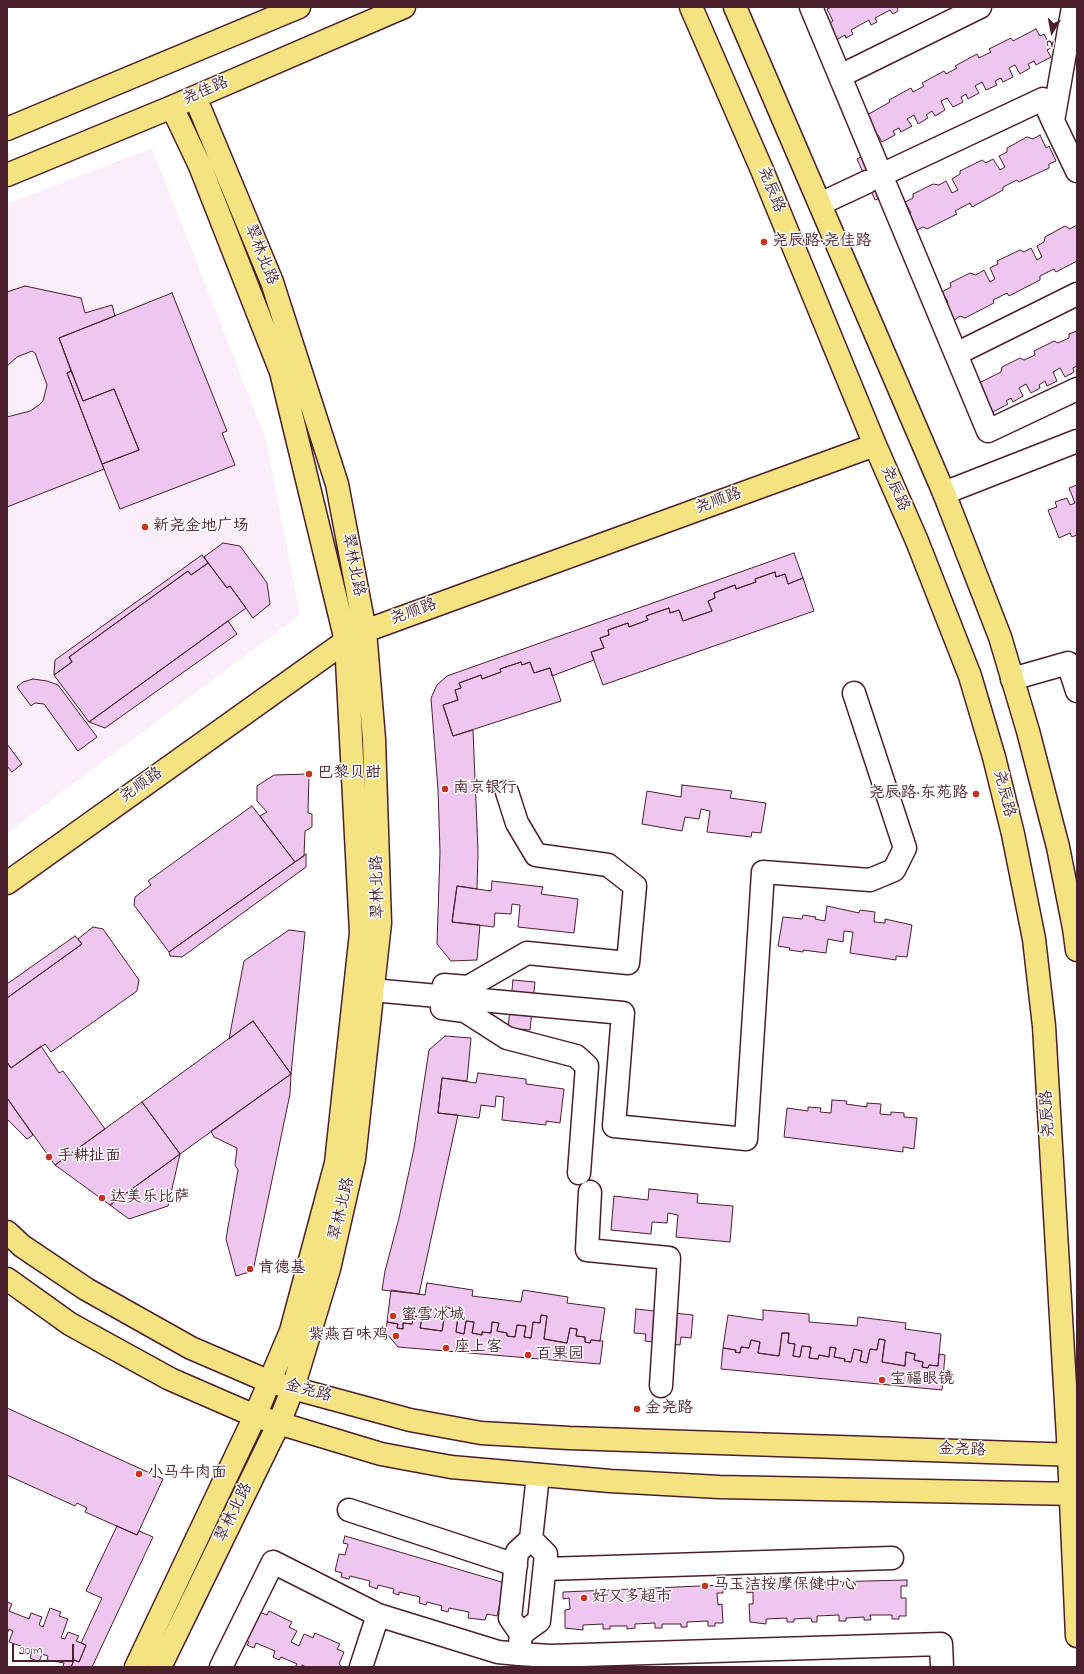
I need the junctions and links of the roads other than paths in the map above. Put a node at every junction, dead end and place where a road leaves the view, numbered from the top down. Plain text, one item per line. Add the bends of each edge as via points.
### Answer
1 (299, 7) edge
2 (404, 7) edge
3 (691, 7) edge
4 (735, 7) edge
5 (811, 7) edge
6 (980, 7) edge
7 (1073, 7) edge
8 (840, 76) junction
9 (195, 97) junction
10 (172, 107) junction
11 (1053, 121) junction
12 (7, 129) edge
13 (1077, 171) edge
14 (7, 175) edge
15 (875, 178) junction
16 (820, 204) junction
17 (1077, 294) edge
18 (956, 354) junction
19 (1077, 389) edge
20 (1077, 441) edge
21 (875, 445) junction
22 (944, 493) junction
23 (365, 631) junction
24 (346, 641) junction
25 (1012, 679) junction
26 (1077, 691) edge
27 (854, 693) dead end
28 (507, 792) dead end
29 (7, 883) edge
30 (1076, 937) edge
31 (372, 990) junction
32 (579, 1173) dead end
33 (590, 1192) dead end
34 (7, 1232) edge
35 (7, 1279) edge
36 (270, 1382) junction
37 (661, 1386) dead end
38 (292, 1388) junction
39 (255, 1416) junction
40 (279, 1422) junction
41 (1073, 1455) edge
42 (538, 1476) junction
43 (1074, 1494) edge
44 (348, 1510) dead end
45 (532, 1539) junction
46 (892, 1558) dead end
47 (516, 1565) junction
48 (545, 1569) junction
49 (378, 1615) junction
50 (1077, 1636) edge
51 (520, 1644) junction
52 (737, 1659) edge
53 (229, 1665) edge
54 (136, 1667) edge
55 (160, 1667) edge
56 (361, 1667) edge
57 (942, 1667) edge

1 - 12 main road
2 - 9 main road, 尧佳路
3 - 21 main road, 尧辰路 via 762,170
4 - 16 main road
5 - 8 street
6 - 8 street
7 - 11 street
8 - 15 street
9 - 10 main road, 尧佳路
9 - 23 main road, 翠林北路 via 272,282 337,484
10 - 14 main road, 尧佳路
10 - 24 main road, 翠林北路 via 200,166 281,372
11 - 13 street
11 - 15 street via 1043,99
15 - 16 street
15 - 18 street
16 - 22 main road
17 - 18 street
18 - 19 street via 988,431
20 - 22 street
21 - 23 main road, 尧顺路
21 - 41 main road, 尧辰路 via 970,676 1003,795 1034,939 1044,1026
22 - 25 main road via 1000,637
23 - 24 main road, 尧顺路
23 - 31 main road, 翠林北路 via 374,739 380,923
24 - 29 main road, 尧顺路
24 - 36 main road, 翠林北路 via 362,933 336,1163 291,1331
25 - 26 street via 1068,663
25 - 30 main road via 1058,847
27 - 31 street via 906,848 894,870 870,880 763,872 746,1139 614,1126 623,1013
28 - 31 street via 517,823 536,855 608,865 635,886 628,963 527,953 468,987
31 - 32 street via 465,1011 507,1038 576,1056 587,1066
31 - 38 main road, 翠林北路 via 354,1159 329,1269
33 - 37 street via 587,1250 669,1258
34 - 36 main road, 金尧路 via 22,1246 86,1289 191,1348
35 - 39 main road via 70,1324 170,1379
36 - 38 main road, 金尧路
36 - 39 main road, 翠林北路
38 - 40 main road, 翠林北路
38 - 41 main road, 金尧路 via 410,1420 481,1433
39 - 40 main road
39 - 54 main road, 翠林北路
40 - 42 main road via 381,1454 450,1467
40 - 55 main road, 翠林北路
41 - 43 main road, 尧辰路
42 - 43 main road via 718,1487
42 - 45 street
43 - 50 main road, 尧辰路
44 - 47 street
45 - 47 street via 517,1552
45 - 48 street via 546,1554
46 - 48 street
47 - 51 street via 510,1618
48 - 51 street via 539,1621
49 - 51 street via 498,1652
49 - 53 street via 273,1562
49 - 56 street
51 - 52 street via 550,1656
52 - 57 street via 941,1644

